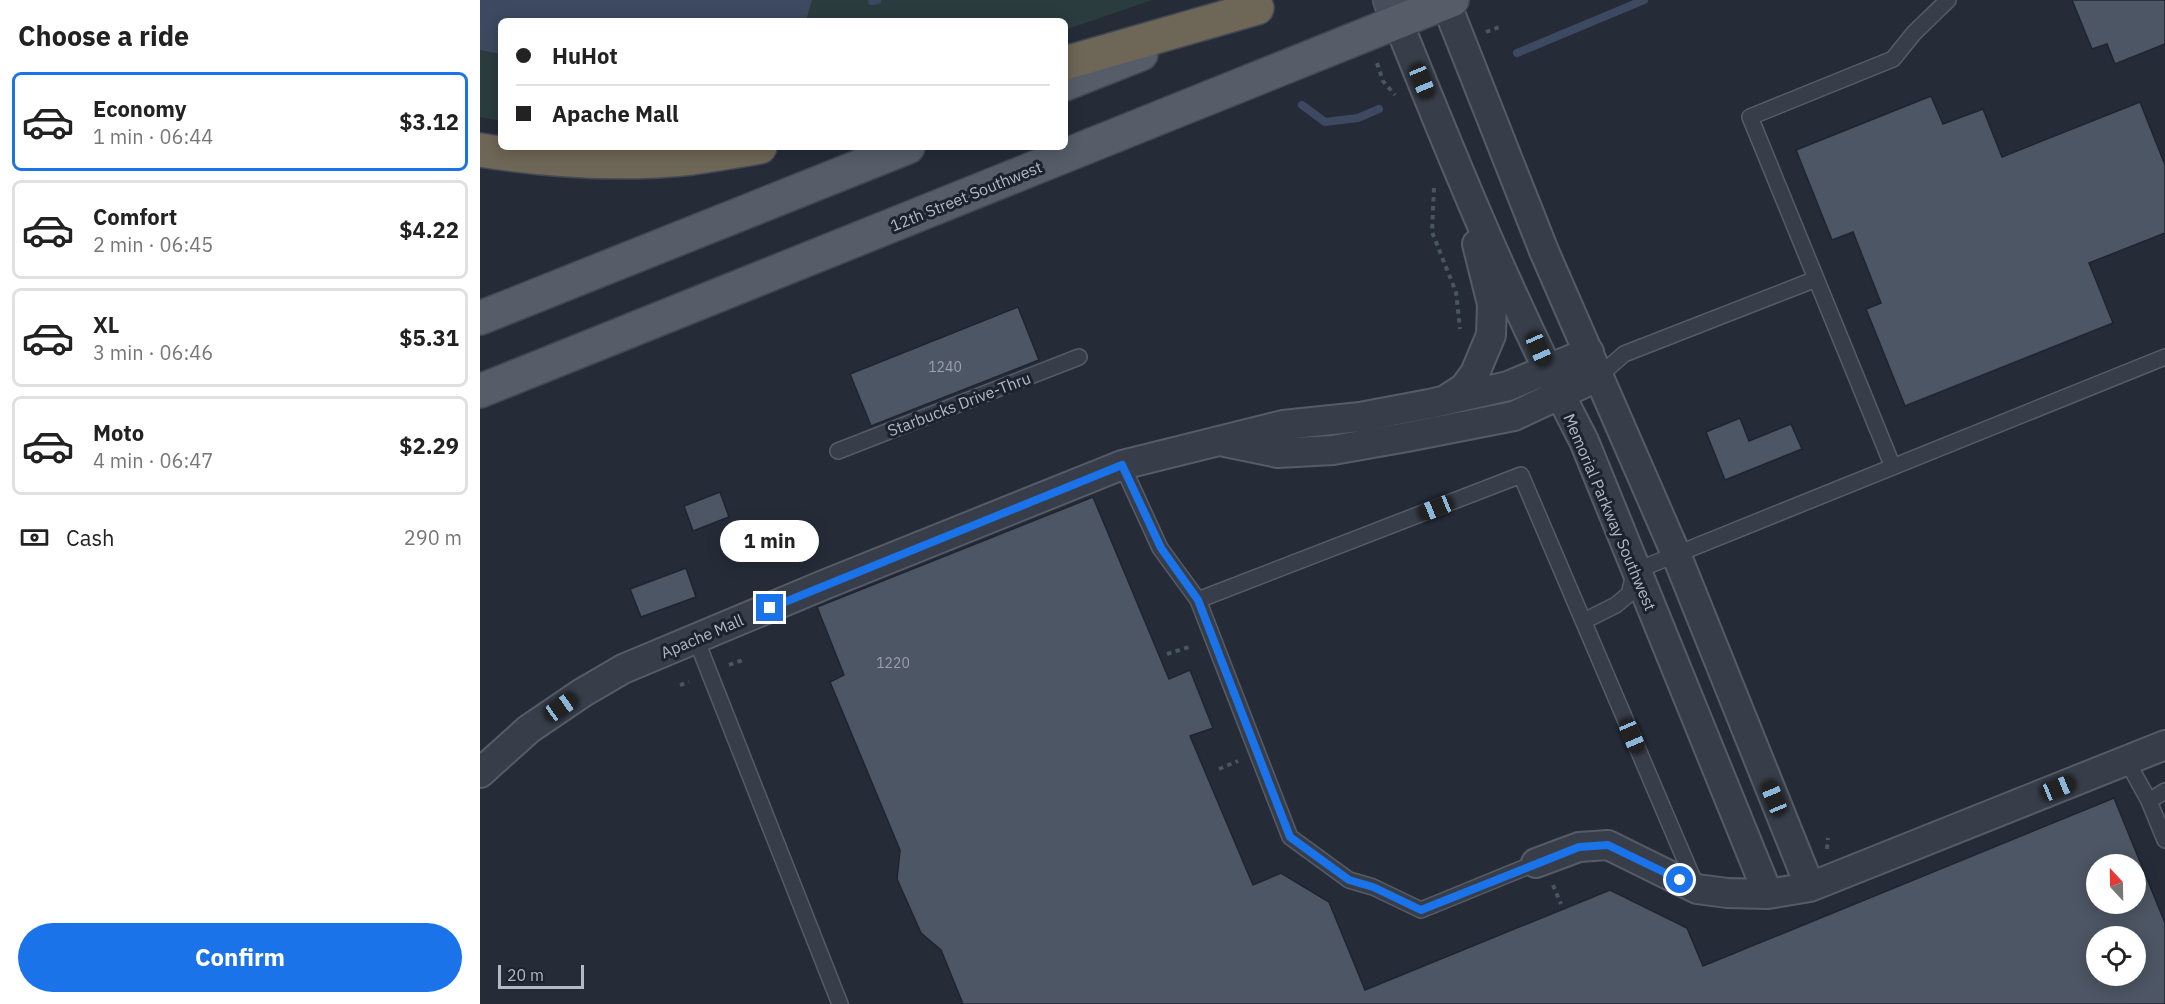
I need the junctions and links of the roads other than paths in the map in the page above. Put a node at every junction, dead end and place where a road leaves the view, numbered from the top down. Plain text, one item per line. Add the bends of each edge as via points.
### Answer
1 (1948, 0) edge
2 (1448, 1) edge
3 (1266, 4) edge
4 (1394, 11) edge
5 (1068, 62) edge
6 (1068, 83) edge
7 (1068, 147) edge
8 (480, 150) edge
9 (741, 150) edge
10 (900, 150) edge
11 (1060, 150) edge
12 (1456, 166) junction
13 (1815, 279) junction
14 (480, 318) edge
15 (1624, 354) junction
16 (1079, 357) dead end
17 (2165, 357) edge
18 (1594, 364) junction
19 (1553, 381) junction
20 (480, 391) edge
21 (1443, 402) junction
22 (1217, 441) junction
23 (838, 451) dead end
24 (1122, 465) junction
25 (1893, 467) junction
26 (1676, 554) junction
27 (1635, 571) junction
28 (1198, 600) junction
29 (1584, 621) junction
30 (696, 639) junction
31 (2165, 745) edge
32 (2127, 761) junction
33 (480, 773) edge
34 (2165, 791) edge
35 (2149, 801) junction
36 (2165, 840) edge
37 (1536, 863) joint
38 (1810, 887) junction
39 (1697, 889) junction
40 (1768, 894) junction
41 (840, 1004) edge

1 - 13 lane via 1893,59 1750,117
2 - 4 main road, 12th Street Southwest
2 - 18 street via 1539,240
3 - 5 highway
3 - 6 main road
4 - 7 main road, 12th Street Southwest
4 - 12 street, Memorial Parkway Southwest
8 - 9 highway via 569,161 642,162
10 - 14 main road
11 - 20 main road, 12th Street Southwest
12 - 19 street, Memorial Parkway Southwest
12 - 21 street via 1492,304 1491,335 1464,388
13 - 15 lane
13 - 25 lane
15 - 18 lane
15 - 18 lane
16 - 23 lane, Starbucks Drive-Thru
17 - 25 lane
18 - 19 street
18 - 26 street
19 - 21 street, Apache Mall via 1508,386
19 - 22 street via 1514,416 1333,450 1278,453
19 - 27 street, Memorial Parkway Southwest via 1584,441
21 - 22 street, Apache Mall via 1360,417 1282,425
22 - 24 street, Apache Mall
24 - 28 lane via 1161,548
24 - 30 street, Apache Mall
25 - 26 lane
26 - 27 lane
26 - 38 street
27 - 29 lane via 1629,594
27 - 40 street, Memorial Parkway Southwest
28 - 29 lane via 1521,475
28 - 37 lane via 1290,837 1349,880 1421,910
29 - 39 lane
30 - 33 street, Apache Mall via 623,669 582,693 529,729
30 - 41 lane
31 - 32 street
32 - 35 lane
32 - 38 street
34 - 35 lane
35 - 36 lane
37 - 39 street via 1579,847 1608,845
38 - 40 street
39 - 40 street

